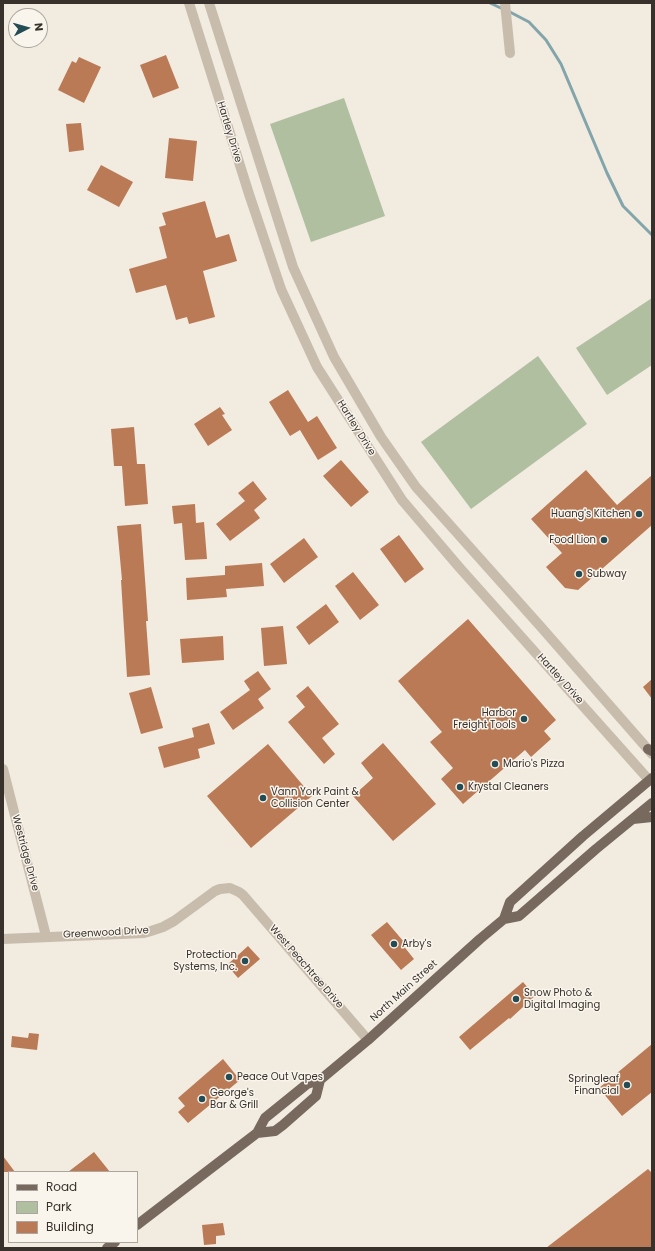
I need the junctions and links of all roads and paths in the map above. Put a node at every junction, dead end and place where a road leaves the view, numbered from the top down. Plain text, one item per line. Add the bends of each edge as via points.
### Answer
1 (189, 3) edge
2 (209, 3) edge
3 (505, 3) edge
4 (510, 53) dead end
5 (651, 751) edge
6 (3, 769) edge
7 (651, 781) edge
8 (652, 803) edge
9 (652, 817) edge
10 (631, 819) junction
11 (535, 879) junction
12 (243, 895) joint
13 (538, 899) junction
14 (504, 919) junction
15 (46, 936) junction
16 (3, 939) edge
17 (368, 1040) junction
18 (320, 1080) junction
19 (307, 1084) junction
20 (316, 1096) junction
21 (272, 1112) junction
22 (275, 1131) junction
23 (257, 1133) junction
24 (138, 1224) edge

1 - 7 street, Hartley Drive via 248,194 281,289 317,367 402,500 464,573
2 - 5 street, Hartley Drive via 293,266 338,364 381,437 416,487
3 - 4 street
6 - 15 street, Westridge Drive
7 - 11 main road, North Main Street
8 - 10 main road, North Main Street
9 - 10 main road
10 - 13 main road, North Main Street
11 - 13 main road via 539,889
11 - 14 main road, North Main Street via 510,902
12 - 15 street, Greenwood Drive via 230,888 220,889 163,928 144,933
12 - 17 street, West Peachtree Drive
13 - 14 main road, North Main Street via 520,916
14 - 17 main road, North Main Street
15 - 16 street, Greenwood Drive
17 - 18 main road, North Main Street
18 - 19 main road, North Main Street
18 - 20 main road
19 - 20 main road via 309,1091
19 - 21 main road, North Main Street
20 - 22 main road
21 - 22 main road via 276,1119
21 - 23 main road, North Main Street via 265,1118
22 - 23 main road
23 - 24 main road, North Main Street

